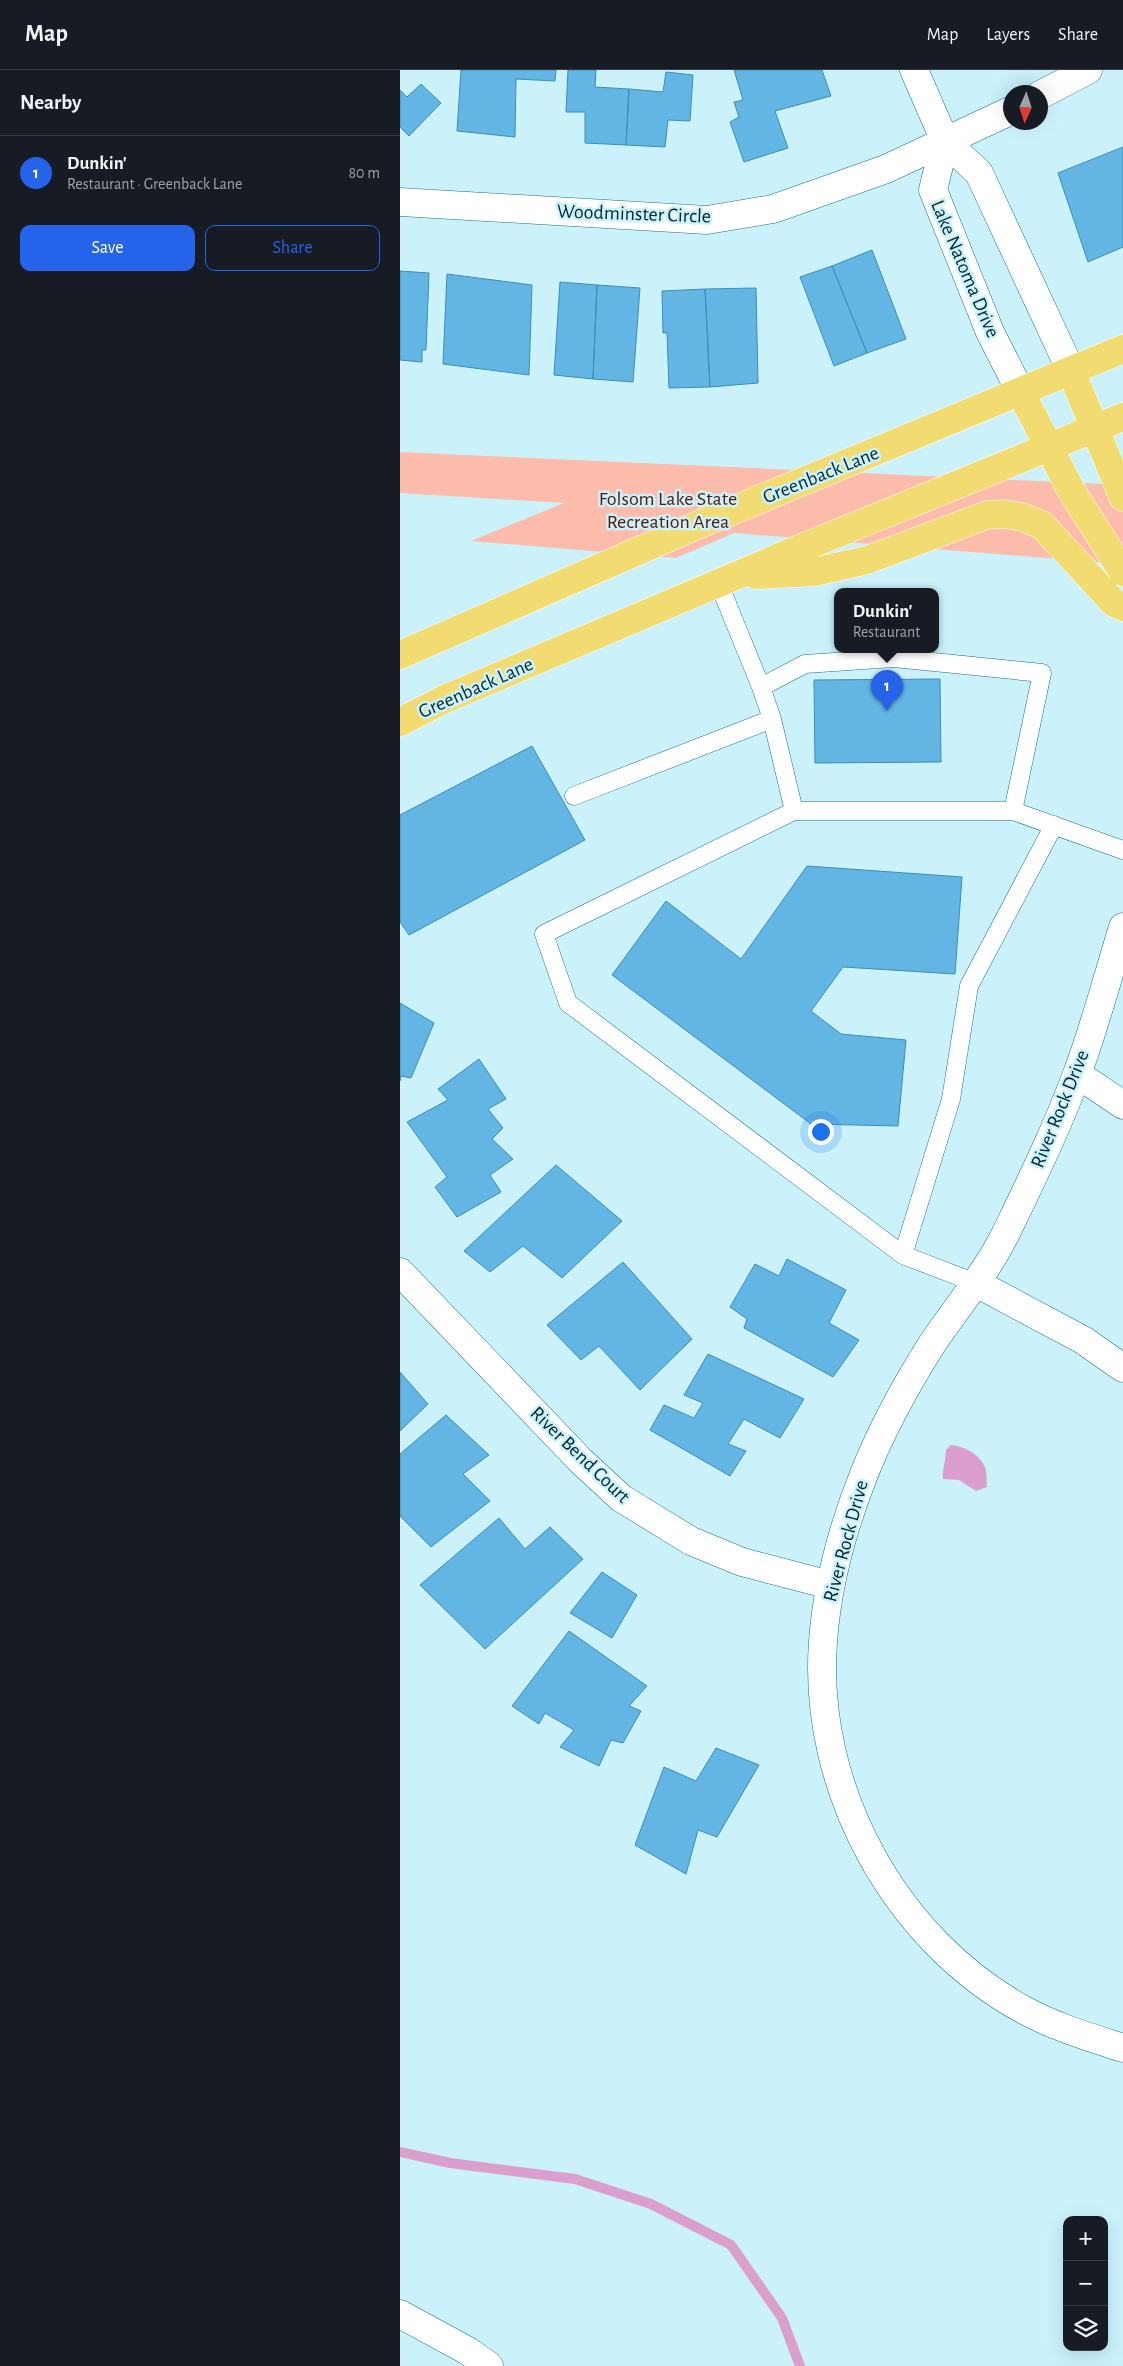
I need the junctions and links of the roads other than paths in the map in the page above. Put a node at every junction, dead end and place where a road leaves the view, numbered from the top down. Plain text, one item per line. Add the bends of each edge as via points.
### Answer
1 (914, 70) edge
2 (1088, 70) edge
3 (1048, 91) edge
4 (1003, 115) edge
5 (945, 141) junction
6 (400, 202) edge
7 (1123, 349) edge
8 (1071, 371) junction
9 (1021, 392) junction
10 (1123, 417) edge
11 (1096, 428) junction
12 (1050, 447) junction
13 (1123, 496) edge
14 (1123, 572) edge
15 (728, 580) junction
16 (1123, 607) edge
17 (401, 649) edge
18 (762, 687) junction
19 (772, 720) junction
20 (400, 722) edge
21 (574, 796) dead end
22 (794, 811) junction
23 (1013, 811) junction
24 (1054, 825) junction
25 (1123, 850) edge
26 (1123, 928) edge
27 (1077, 1074) junction
28 (1123, 1105) edge
29 (903, 1255) junction
30 (400, 1272) edge
31 (976, 1283) junction
32 (1123, 1368) edge
33 (830, 1585) junction
34 (1123, 2048) edge
35 (403, 2317) edge
36 (489, 2366) edge

1 - 5 street
2 - 3 street
4 - 5 street, Woodminster Circle
5 - 6 street, Woodminster Circle via 886,169 774,209 707,220
5 - 8 street via 979,173
5 - 9 street, Lake Natoma Drive via 933,190 990,332
7 - 8 main road, Greenback Lane
8 - 9 main road, Greenback Lane
8 - 11 main road
9 - 12 main road
9 - 17 main road, Greenback Lane
10 - 11 main road, Greenback Lane
11 - 12 main road, Greenback Lane
11 - 13 main road
12 - 14 main road via 1071,490
12 - 15 main road, Greenback Lane
15 - 16 main road via 814,572 868,560 987,515 1004,514 1022,517 1042,526 1114,603
15 - 18 lane
15 - 20 main road, Greenback Lane
18 - 19 lane
18 - 23 lane via 805,664 894,658 1042,673
19 - 21 lane
19 - 22 lane
22 - 23 lane
22 - 29 lane via 544,934 568,1004
23 - 24 lane
24 - 25 lane
24 - 29 lane via 969,986 951,1099
26 - 27 street, River Rock Drive
27 - 28 street
27 - 31 street, River Rock Drive via 1026,1192
29 - 31 lane
30 - 33 street, River Bend Court via 581,1461 621,1498 691,1542 742,1562
31 - 32 street via 1083,1340
31 - 33 street, River Rock Drive via 932,1344 894,1407 864,1474
33 - 34 street, River Rock Drive via 822,1644 823,1698 832,1752 847,1805 858,1830 900,1901 936,1942 977,1978 1022,2009 1072,2032
35 - 36 street via 468,2351

